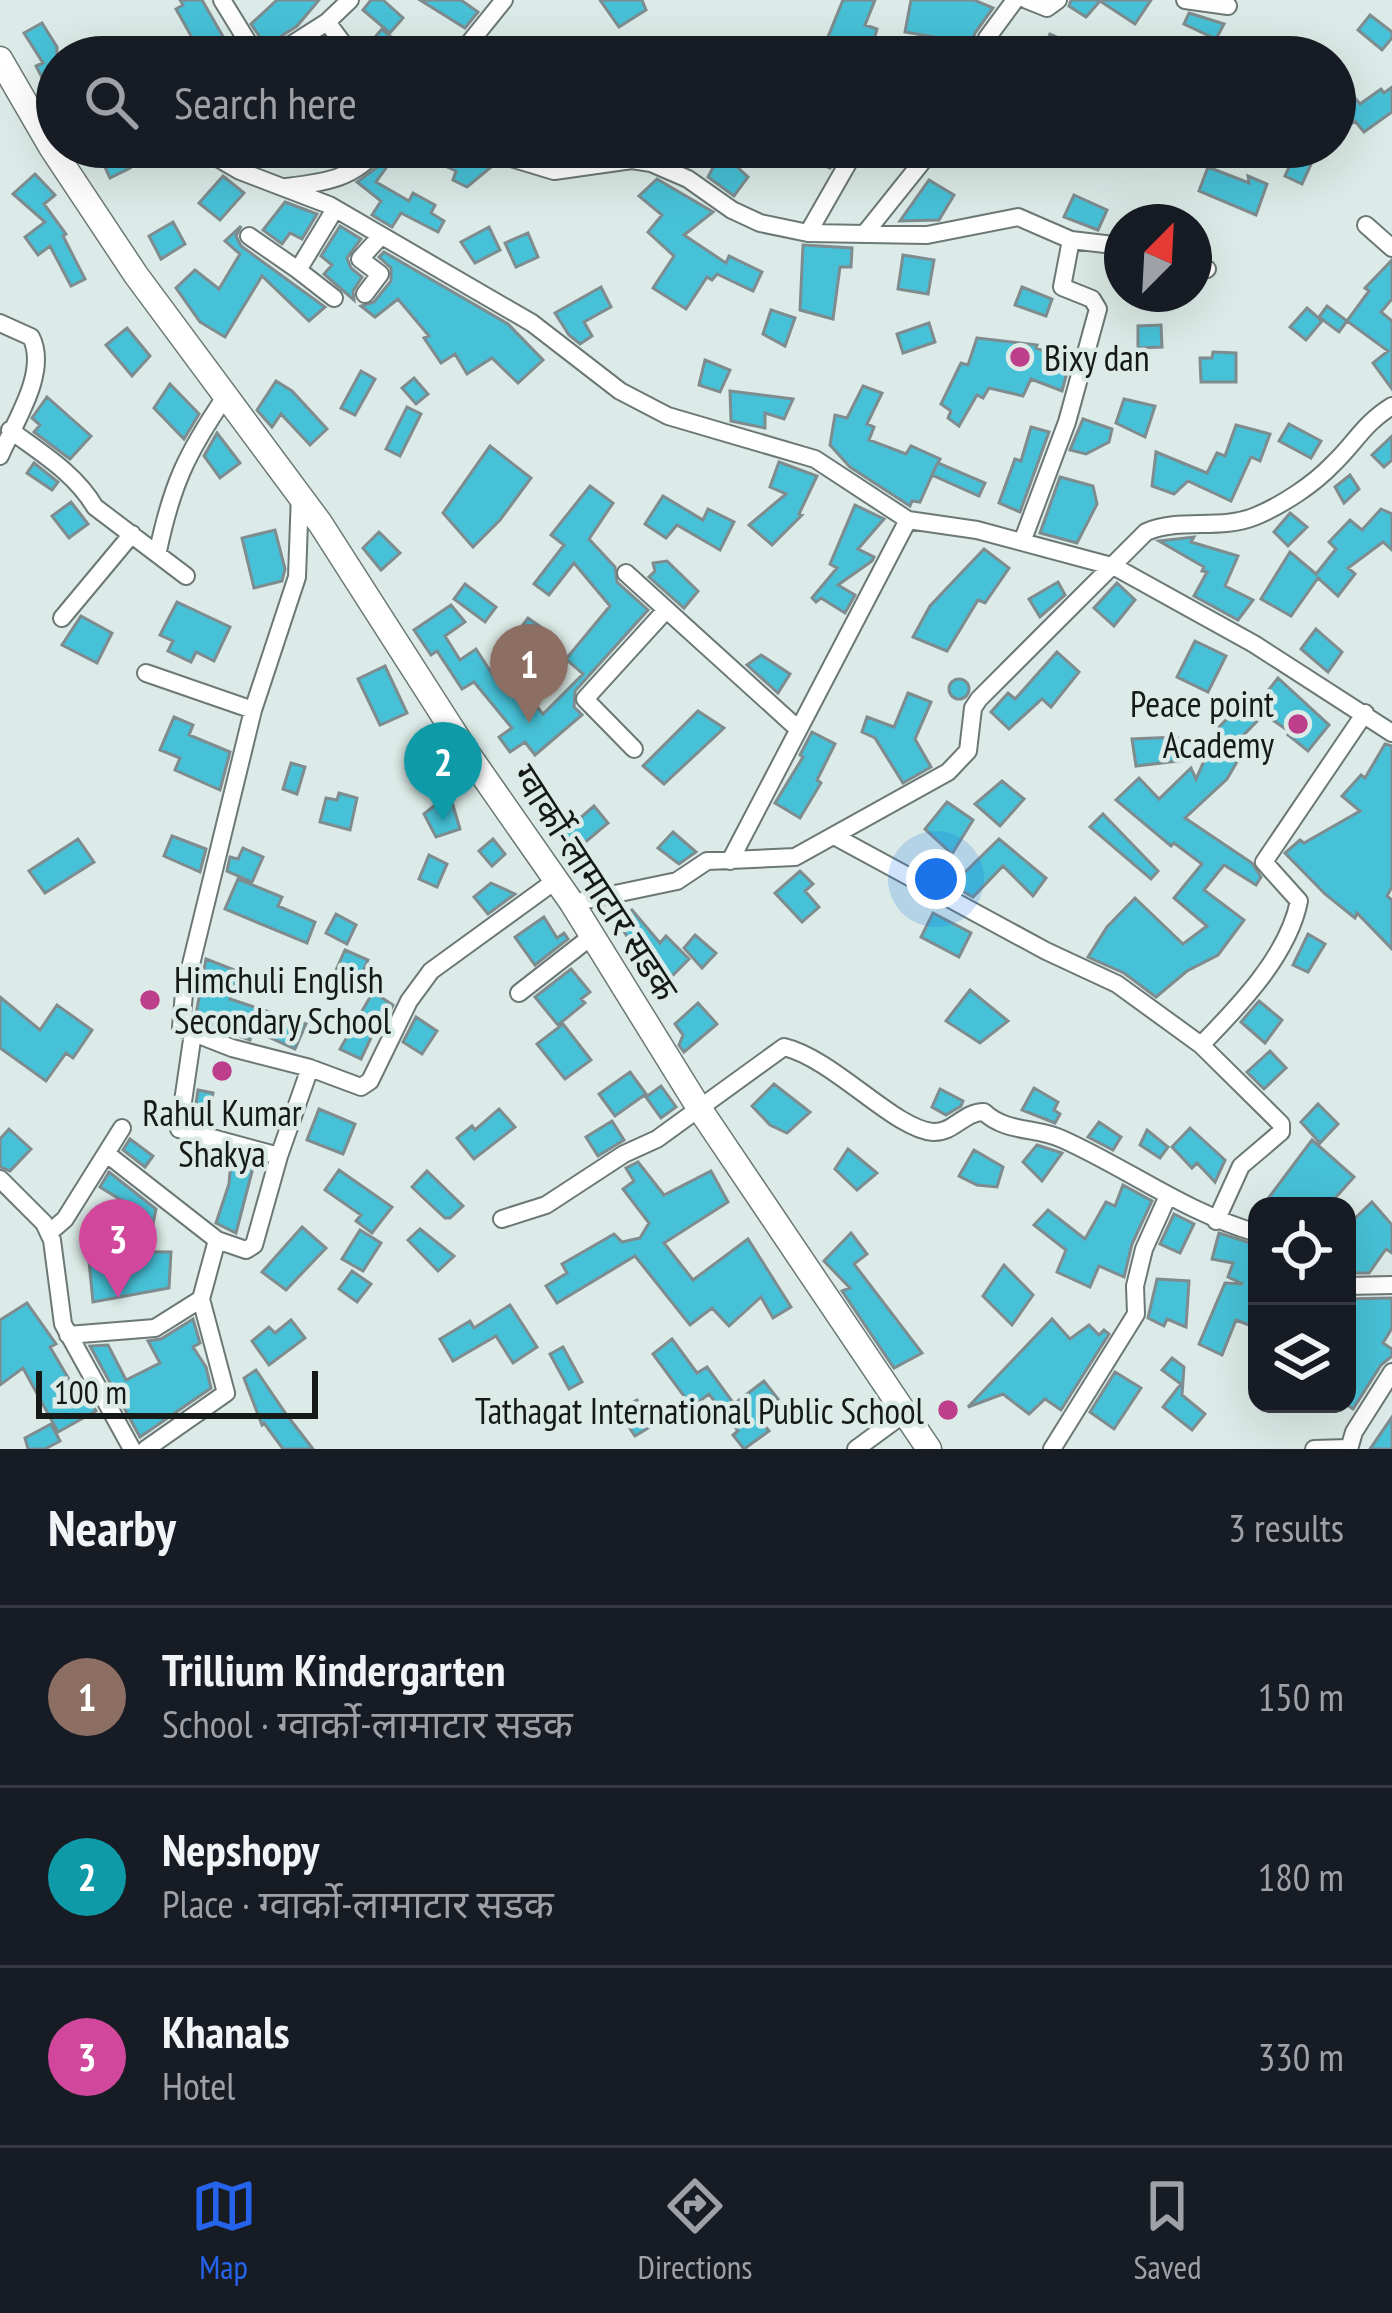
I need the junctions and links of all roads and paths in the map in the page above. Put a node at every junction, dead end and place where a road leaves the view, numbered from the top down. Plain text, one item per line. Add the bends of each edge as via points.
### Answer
1 (222, 0) edge
2 (350, 0) edge
3 (504, 0) edge
4 (1015, 0) edge
5 (1027, 0) edge
6 (1058, 0) edge
7 (1185, 0) edge
8 (1228, 6) dead end
9 (327, 22) junction
10 (244, 36) edge
11 (305, 36) edge
12 (337, 36) edge
13 (475, 36) edge
14 (988, 36) edge
15 (0, 59) edge
16 (36, 116) edge
17 (69, 168) edge
18 (235, 168) edge
19 (363, 168) edge
20 (544, 168) edge
21 (575, 168) edge
22 (663, 168) edge
23 (845, 168) edge
24 (917, 168) edge
25 (283, 188) junction
26 (335, 209) junction
27 (1366, 224) dead end
28 (808, 232) junction
29 (866, 232) junction
30 (249, 236) dead end
31 (380, 237) junction
32 (1071, 240) junction
33 (1104, 244) edge
34 (1392, 248) edge
35 (298, 270) junction
36 (369, 290) dead end
37 (334, 298) dead end
38 (0, 323) edge
39 (225, 397) junction
40 (1392, 406) edge
41 (4, 442) edge
42 (300, 492) junction
43 (908, 520) junction
44 (132, 534) junction
45 (1022, 542) junction
46 (158, 551) junction
47 (1115, 567) junction
48 (626, 573) dead end
49 (186, 575) dead end
50 (666, 610) junction
51 (62, 618) dead end
52 (146, 673) dead end
53 (253, 710) junction
54 (1365, 713) junction
55 (797, 728) junction
56 (1392, 733) edge
57 (634, 749) dead end
58 (834, 836) junction
59 (730, 861) junction
60 (556, 880) junction
61 (572, 903) junction
62 (592, 936) junction
63 (518, 993) dead end
64 (193, 1033) junction
65 (1201, 1045) junction
66 (310, 1068) junction
67 (699, 1108) junction
68 (122, 1128) dead end
69 (107, 1154) junction
70 (279, 1156) junction
71 (0, 1178) edge
72 (1167, 1198) junction
73 (502, 1219) dead end
74 (1216, 1221) junction
75 (1248, 1230) edge
76 (49, 1233) junction
77 (218, 1240) junction
78 (1392, 1285) edge
79 (1356, 1286) edge
80 (201, 1300) junction
81 (68, 1335) junction
82 (1392, 1372) edge
83 (905, 1413) junction
84 (132, 1449) edge
85 (146, 1449) edge
86 (856, 1449) edge
87 (929, 1449) edge
88 (1052, 1449) edge
89 (1314, 1449) edge
90 (1348, 1449) edge

1 - 10 street
2 - 9 street
3 - 13 street
4 - 14 street
5 - 6 street via 1047,8
7 - 8 street
9 - 11 street
9 - 12 street
15 - 16 main road, ग्वार्को-लामाटार सडक
17 - 39 main road, ग्वार्को-लामाटार सडक
18 - 25 street
19 - 25 street
20 - 21 street
22 - 28 street via 760,224
23 - 28 street
24 - 29 street
25 - 26 street
26 - 31 street
26 - 35 street
27 - 34 street
28 - 29 street
29 - 32 street via 927,235 1018,217
30 - 35 street
31 - 36 street via 360,259 380,274
31 - 43 street via 532,323 620,391 668,416 815,459
32 - 33 street
32 - 45 street via 1062,287 1098,309
35 - 37 street
38 - 41 street via 31,337 38,357
39 - 42 main road, ग्वार्को-लामाटार सडक
39 - 46 street via 177,474
40 - 47 street via 1365,424 1334,464 1274,507 1250,519 1151,529
41 - 44 street via 69,475
42 - 53 street via 297,577
42 - 60 main road, ग्वार्को-लामाटार सडक
43 - 45 street
43 - 55 street
44 - 46 street
44 - 51 street
45 - 47 street
46 - 49 street
47 - 54 street
47 - 58 street via 979,699 968,751 949,772
48 - 50 street
50 - 55 street
50 - 57 street via 585,699
52 - 53 street
53 - 64 street via 184,994 179,1024
54 - 56 street
54 - 65 street via 1264,862 1299,908 1274,959
55 - 59 street
58 - 59 street via 795,857
58 - 65 street via 1117,983
59 - 61 street
60 - 61 main road, ग्वार्को-लामाटार सडक
60 - 66 street via 431,971 366,1085
61 - 62 main road, ग्वार्को-लामाटार सडक
62 - 63 street
62 - 67 main road, ग्वार्को-लामाटार सडक
64 - 66 street
64 - 70 street via 179,1129
65 - 74 street via 1282,1129 1241,1166
66 - 70 street
67 - 72 street via 784,1047 808,1053 928,1132 984,1112 995,1123 1059,1137
67 - 73 street via 546,1205
67 - 83 main road, ग्वार्को-लामाटार सडक
68 - 69 street
69 - 76 street
69 - 77 street
70 - 77 street via 254,1245 239,1250
71 - 76 street
72 - 74 street
72 - 88 street via 1144,1249 1136,1314
74 - 75 street
76 - 81 street
77 - 80 street
78 - 79 street
80 - 81 street via 155,1328
80 - 85 street via 226,1393
81 - 84 street
82 - 90 street
83 - 86 street
83 - 87 main road, ग्वार्को-लामाटार सडक
89 - 90 street

